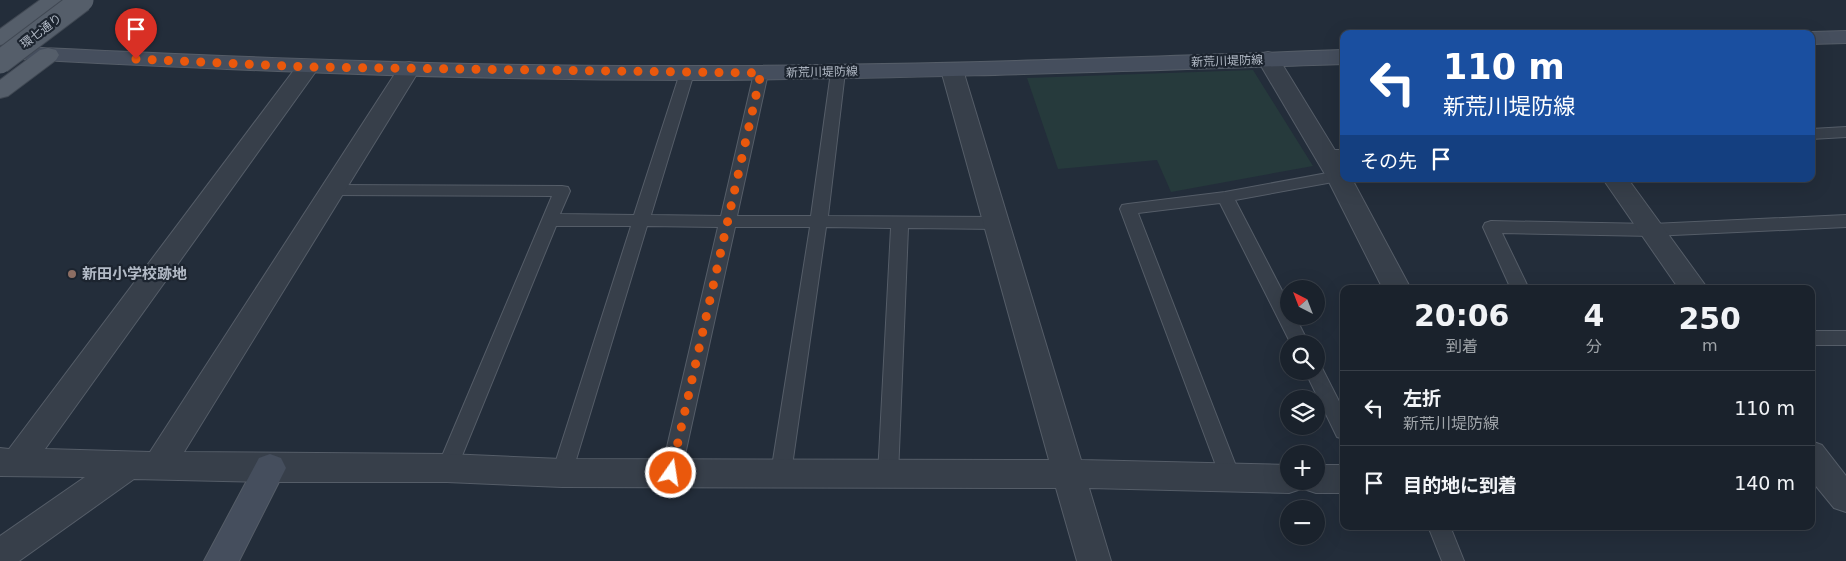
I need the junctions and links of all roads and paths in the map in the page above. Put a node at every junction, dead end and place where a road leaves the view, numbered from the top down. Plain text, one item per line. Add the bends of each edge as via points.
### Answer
1 (53, 0) edge
2 (82, 0) edge
3 (1846, 37) edge
4 (1815, 38) edge
5 (0, 39) edge
6 (0, 52) edge
7 (48, 54) junction
8 (1340, 57) edge
9 (1268, 60) junction
10 (0, 62) edge
11 (308, 67) junction
12 (409, 69) junction
13 (952, 70) junction
14 (838, 72) junction
15 (687, 73) junction
16 (761, 73) junction
17 (0, 91) edge
18 (1846, 132) edge
19 (1815, 134) edge
20 (1336, 162) edge
21 (1346, 182) edge
22 (1617, 182) edge
23 (332, 190) junction
24 (1225, 197) junction
25 (550, 220) junction
26 (640, 220) junction
27 (728, 221) junction
28 (1846, 221) edge
29 (819, 222) junction
30 (900, 222) junction
31 (997, 223) junction
32 (1652, 230) junction
33 (1395, 285) edge
34 (1518, 285) edge
35 (1691, 285) edge
36 (1295, 335) edge
37 (1815, 338) edge
38 (1846, 338) edge
39 (1318, 380) edge
40 (1340, 423) edge
41 (1815, 460) edge
42 (9, 462) edge
43 (145, 465) junction
44 (270, 468) junction
45 (447, 468) junction
46 (562, 473) junction
47 (671, 473) junction
48 (781, 473) junction
49 (1069, 474) junction
50 (888, 475) junction
51 (1231, 479) junction
52 (1280, 479) edge
53 (1325, 479) edge
54 (1340, 480) edge
55 (1834, 486) edge
56 (1441, 530) edge
57 (0, 555) edge
58 (221, 561) edge
59 (1094, 561) edge
60 (1453, 561) edge

1 - 5 main road, 環七通り
2 - 10 main road, 環七通り, bridge
3 - 4 street
6 - 7 street, 新荒川堤防線
7 - 11 street, 新荒川堤防線
7 - 17 main road
8 - 9 street, 新荒川堤防線
9 - 13 street, 新荒川堤防線
9 - 20 street
11 - 12 street, 新荒川堤防線
11 - 42 street
12 - 15 street, 新荒川堤防線
12 - 23 street
13 - 14 street, 新荒川堤防線
13 - 31 street
14 - 16 street, 新荒川堤防線
14 - 29 lane
15 - 16 street, 新荒川堤防線
15 - 26 lane
16 - 27 lane
18 - 19 lane
20 - 24 lane
21 - 33 street
22 - 32 street
23 - 25 lane via 562,191
23 - 43 street
24 - 36 lane
24 - 51 lane via 1128,209
25 - 26 lane
25 - 45 lane
26 - 27 lane
26 - 46 lane
27 - 29 lane
27 - 47 lane
28 - 32 lane
29 - 30 lane
29 - 48 lane
30 - 31 lane
30 - 50 lane
31 - 49 street
32 - 34 lane via 1491,227
32 - 35 street
37 - 38 lane
39 - 40 lane
41 - 55 street
42 - 43 street
43 - 44 street
43 - 57 street
44 - 45 street
44 - 58 street
45 - 46 street
46 - 47 street
47 - 48 street
48 - 50 street
49 - 50 street
49 - 51 street
49 - 59 street
51 - 52 street
53 - 54 street
56 - 60 lane

